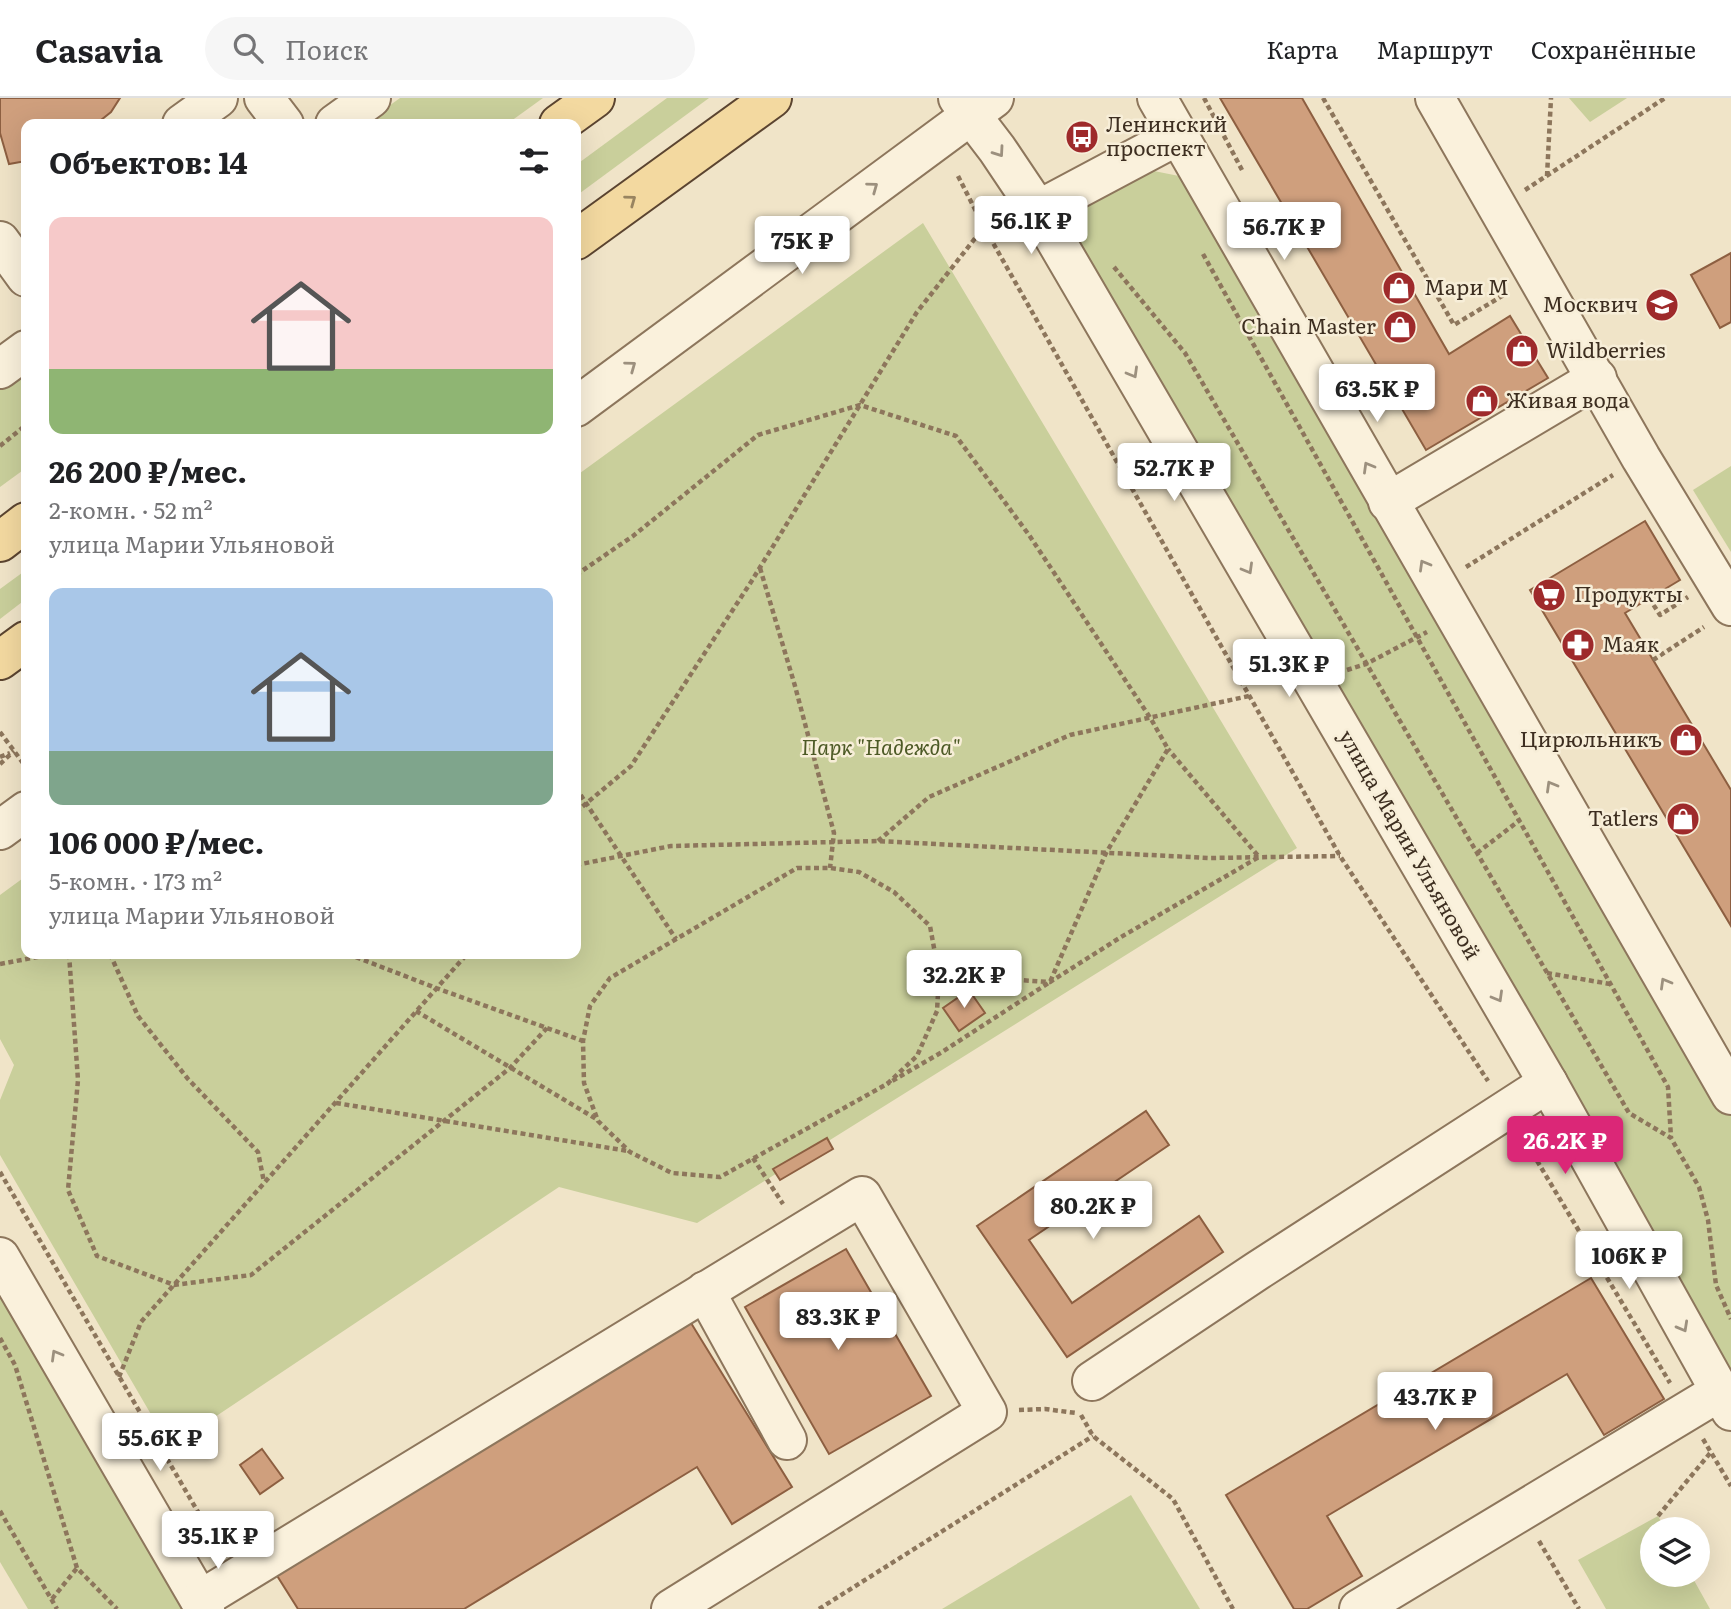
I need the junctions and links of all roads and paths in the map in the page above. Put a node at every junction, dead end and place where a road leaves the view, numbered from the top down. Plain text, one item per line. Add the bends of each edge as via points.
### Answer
1 (218, 98) edge
2 (264, 98) edge
3 (371, 98) edge
4 (595, 98) edge
5 (772, 98) edge
6 (1157, 98) edge
7 (1323, 98) edge
8 (1435, 98) edge
9 (1552, 98) edge
10 (1665, 98) edge
11 (974, 104) edge
12 (189, 119) edge
13 (280, 119) edge
14 (342, 119) edge
15 (566, 119) edge
16 (1177, 136) junction
17 (958, 176) dead end
18 (1547, 176) junction
19 (1498, 208) junction
20 (1038, 210) junction
21 (984, 227) junction
22 (581, 236) edge
23 (1198, 245) dead end
24 (1109, 260) dead end
25 (1537, 275) junction
26 (21, 354) edge
27 (0, 369) edge
28 (1597, 378) junction
29 (581, 403) edge
30 (860, 405) junction
31 (21, 429) edge
32 (0, 446) edge
33 (1641, 458) junction
34 (1388, 502) junction
35 (21, 526) edge
36 (0, 542) edge
37 (760, 568) junction
38 (1459, 571) dead end
39 (581, 572) edge
40 (1648, 598) dead end
41 (1718, 603) edge
42 (1455, 618) junction
43 (1418, 637) junction
44 (21, 645) edge
45 (0, 660) edge
46 (1653, 660) dead end
47 (1366, 664) junction
48 (1312, 679) junction
49 (1250, 696) junction
50 (1151, 719) junction
51 (0, 732) edge
52 (1168, 749) junction
53 (14, 751) junction
54 (0, 757) edge
55 (21, 760) edge
56 (0, 764) edge
57 (581, 796) edge
58 (586, 804) junction
59 (581, 808) edge
60 (21, 815) edge
61 (1520, 820) junction
62 (0, 830) edge
63 (877, 841) junction
64 (833, 842) junction
65 (1107, 853) junction
66 (1477, 853) junction
67 (620, 856) junction
68 (1340, 856) junction
69 (1259, 857) junction
70 (581, 864) edge
71 (830, 868) junction
72 (676, 939) junction
73 (26, 959) edge
74 (69, 959) edge
75 (112, 959) edge
76 (361, 959) edge
77 (462, 959) edge
78 (0, 964) edge
79 (1547, 973) junction
80 (939, 975) junction
81 (1049, 982) junction
82 (1611, 984) junction
83 (436, 988) junction
84 (416, 1011) junction
85 (547, 1028) junction
86 (583, 1041) junction
87 (510, 1068) junction
88 (1725, 1073) edge
89 (1548, 1083) junction
90 (887, 1084) junction
91 (335, 1103) junction
92 (1506, 1110) junction
93 (445, 1121) junction
94 (598, 1121) junction
95 (1671, 1138) junction
96 (630, 1152) junction
97 (753, 1158) junction
98 (0, 1172) edge
99 (264, 1182) junction
100 (802, 1232) junction
101 (0, 1257) edge
102 (174, 1285) junction
103 (705, 1291) junction
104 (1731, 1320) edge
105 (0, 1338) edge
106 (119, 1377) junction
107 (1092, 1381) dead end
108 (1725, 1401) edge
109 (987, 1412) junction
110 (1687, 1412) junction
111 (1093, 1436) junction
112 (787, 1440) dead end
113 (1711, 1452) junction
114 (1731, 1486) edge
115 (0, 1511) edge
116 (1521, 1511) junction
117 (1658, 1516) dead end
118 (78, 1568) junction
119 (237, 1578) junction
120 (52, 1600) junction
121 (203, 1605) edge
122 (822, 1608) edge
123 (57, 1609) edge
124 (117, 1609) edge
125 (671, 1609) edge
126 (1233, 1609) edge
127 (1359, 1609) edge
128 (1579, 1609) edge

1 - 12 street
2 - 13 street
3 - 14 street
4 - 15 main road
22 -> 5 main road
6 - 16 street
7 - 25 path via 1454,325
8 - 19 street
9 - 18 path
10 - 18 path
11 -> 20 street, улица Марии Ульяновой via 997,149
29 -> 11 street
16 - 20 street
34 -> 16 street
17 - 21 path
18 - 19 path
19 - 25 street
20 -> 48 street, улица Марии Ульяновой
21 - 30 path via 917,313
21 - 49 path
23 - 43 path
24 - 47 path via 1185,353
25 - 28 street
26 - 27 street
28 - 33 street
28 - 34 street
30 - 37 path
30 - 39 path via 758,435 633,536
30 - 50 path via 956,436 1029,535
31 - 32 path
33 - 38 path
33 - 41 street
42 -> 34 street
35 - 36 main road
37 - 58 path via 631,766
37 - 64 path
40 - 41 path via 1660,615
41 - 46 path
42 - 43 path
88 -> 42 street
43 - 47 path
43 - 61 path
44 - 45 main road
47 - 48 path
47 - 66 path
48 -> 89 street, улица Марии Ульяновой
49 - 50 path
49 - 68 path
50 - 52 path
50 - 63 path via 1070,735 929,797
51 - 53 path
52 - 65 path
52 - 69 path
53 - 54 path
53 - 55 path
53 - 56 path
57 - 58 path
58 - 59 path
58 - 67 path
60 - 62 street
61 - 66 path
61 - 82 path
63 - 64 path
63 - 65 path
64 - 67 path via 671,846
64 - 71 path
65 - 69 path
65 - 81 path
66 - 79 path
67 - 70 path
67 - 72 path
68 - 69 path
68 - 92 path
69 - 81 path
71 - 72 path via 797,868
71 - 80 path via 859,872 894,892 930,926
72 - 86 path via 610,978 590,1006
73 - 78 path
74 - 102 path via 78,1080 68,1190 97,1256
75 - 99 path via 138,1016 188,1079 258,1152
76 - 83 path
77 - 83 path
79 - 82 path
79 - 95 path via 1629,1113
80 - 81 path
80 - 90 path via 937,1011 922,1045
81 - 90 path
82 - 95 path via 1668,1087
83 - 84 path
83 - 85 path
84 - 87 path
84 - 91 path
85 - 86 path
85 - 87 path
86 - 94 path via 584,1083
87 - 93 path
87 - 94 path
89 - 92 street
89 -> 108 street, улица Марии Ульяновой
90 - 97 path
91 - 93 path
91 - 99 path
92 - 107 street
92 - 110 path
93 - 96 path
93 - 102 path via 251,1275
94 - 96 path
95 - 104 path via 1699,1187 1709,1220 1716,1285
96 - 97 path via 672,1173 720,1177
97 - 100 path
98 - 106 path
99 - 102 path
100 - 103 street
100 - 109 street via 862,1196
121 -> 101 street
102 - 106 path via 141,1322
103 - 112 street
103 - 119 street
105 - 118 path via 15,1365
106 - 119 path
108 - 110 street
109 - 111 path via 1045,1409 1081,1414
109 - 125 street
110 - 113 path
110 - 116 street
111 - 122 path
111 - 126 path via 1172,1499
113 - 114 path
113 - 117 path
115 - 120 path
116 - 127 street
116 - 128 path
118 - 120 path
118 - 124 path
119 - 121 street
120 - 123 path

